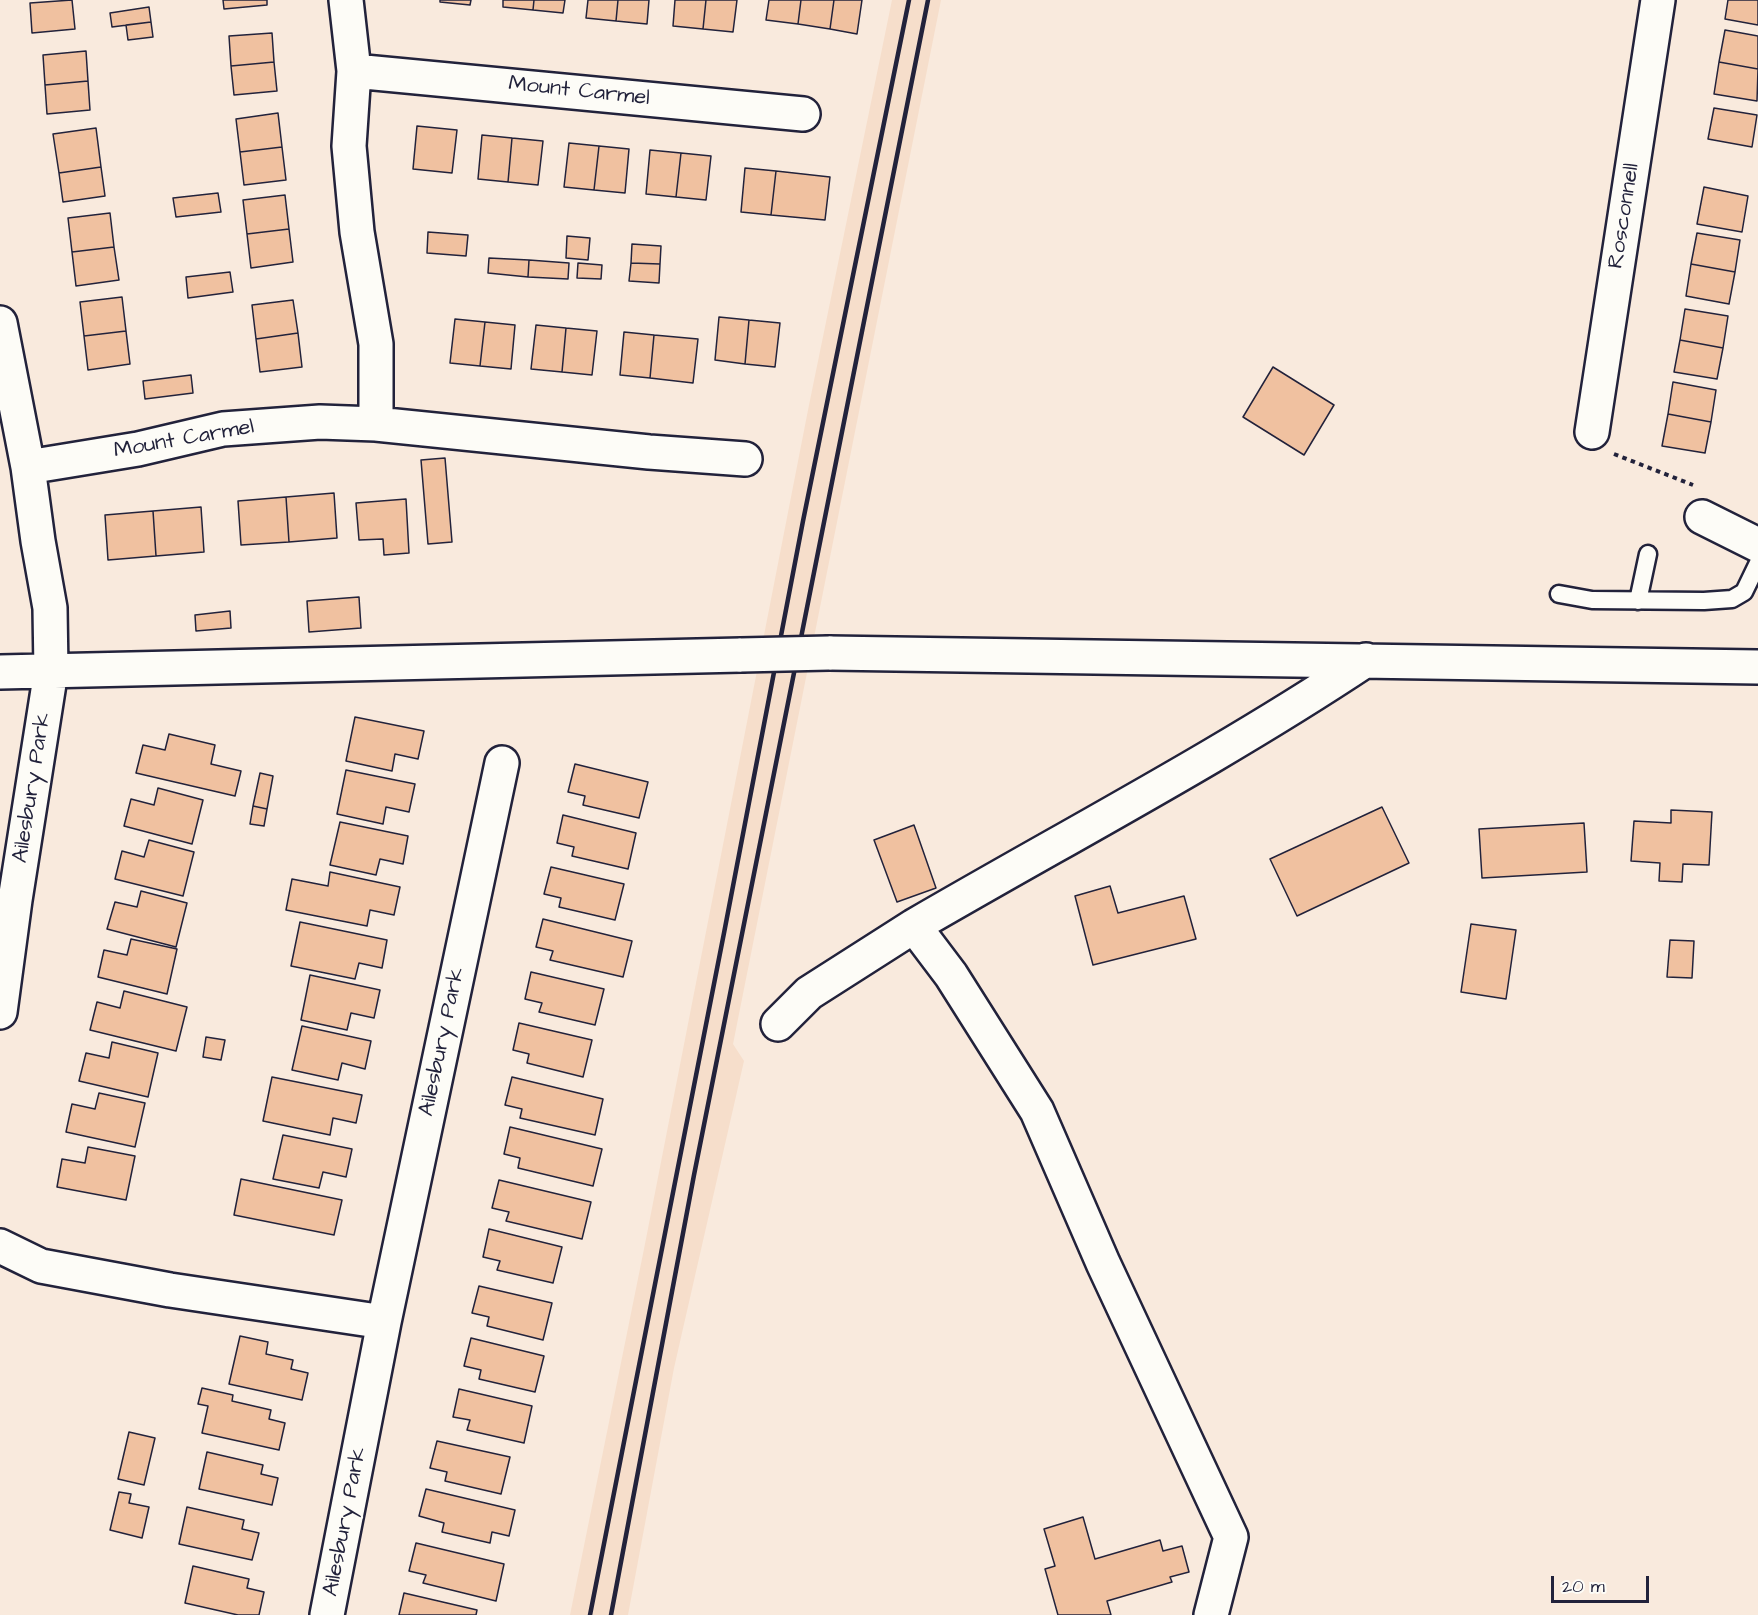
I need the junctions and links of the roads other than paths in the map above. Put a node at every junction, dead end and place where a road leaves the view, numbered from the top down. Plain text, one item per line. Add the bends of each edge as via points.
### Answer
1 (346, 0) edge
2 (1658, 0) edge
3 (354, 71) junction
4 (803, 114) dead end
5 (0, 323) edge
6 (376, 424) junction
7 (1592, 432) road end
8 (746, 459) dead end
9 (28, 467) junction
10 (1700, 502) road end
11 (1758, 544) edge
12 (1648, 554) dead end
13 (1758, 563) edge
14 (1559, 594) dead end
15 (1638, 601) junction
16 (1366, 660) junction
17 (1758, 667) edge
18 (51, 671) junction
19 (0, 672) edge
20 (502, 763) dead end
21 (914, 926) junction
22 (0, 1012) edge
23 (778, 1024) dead end
24 (0, 1246) edge
25 (384, 1322) junction
26 (327, 1615) edge
27 (1211, 1615) edge

1 - 3 street
2 - 7 street, Rosconnell
3 - 4 street, Mount Carmel
3 - 6 street via 349,146 357,232 376,344
5 - 9 street
6 - 8 street, Mount Carmel
6 - 9 street, Mount Carmel via 320,422 223,429 138,449
9 - 18 street via 51,608
10 - 11 street
12 - 15 lane
13 - 15 lane via 1744,592 1732,599
14 - 15 lane via 1592,600
16 - 17 street
16 - 18 street, bridge via 829,653
16 - 21 street via 1310,698
18 - 19 street
18 - 22 street, Ailesbury Park
20 - 25 street, Ailesbury Park
21 - 23 street via 809,993
21 - 27 street via 951,975 1037,1111 1231,1537
24 - 25 street via 41,1266
25 - 26 street, Ailesbury Park

